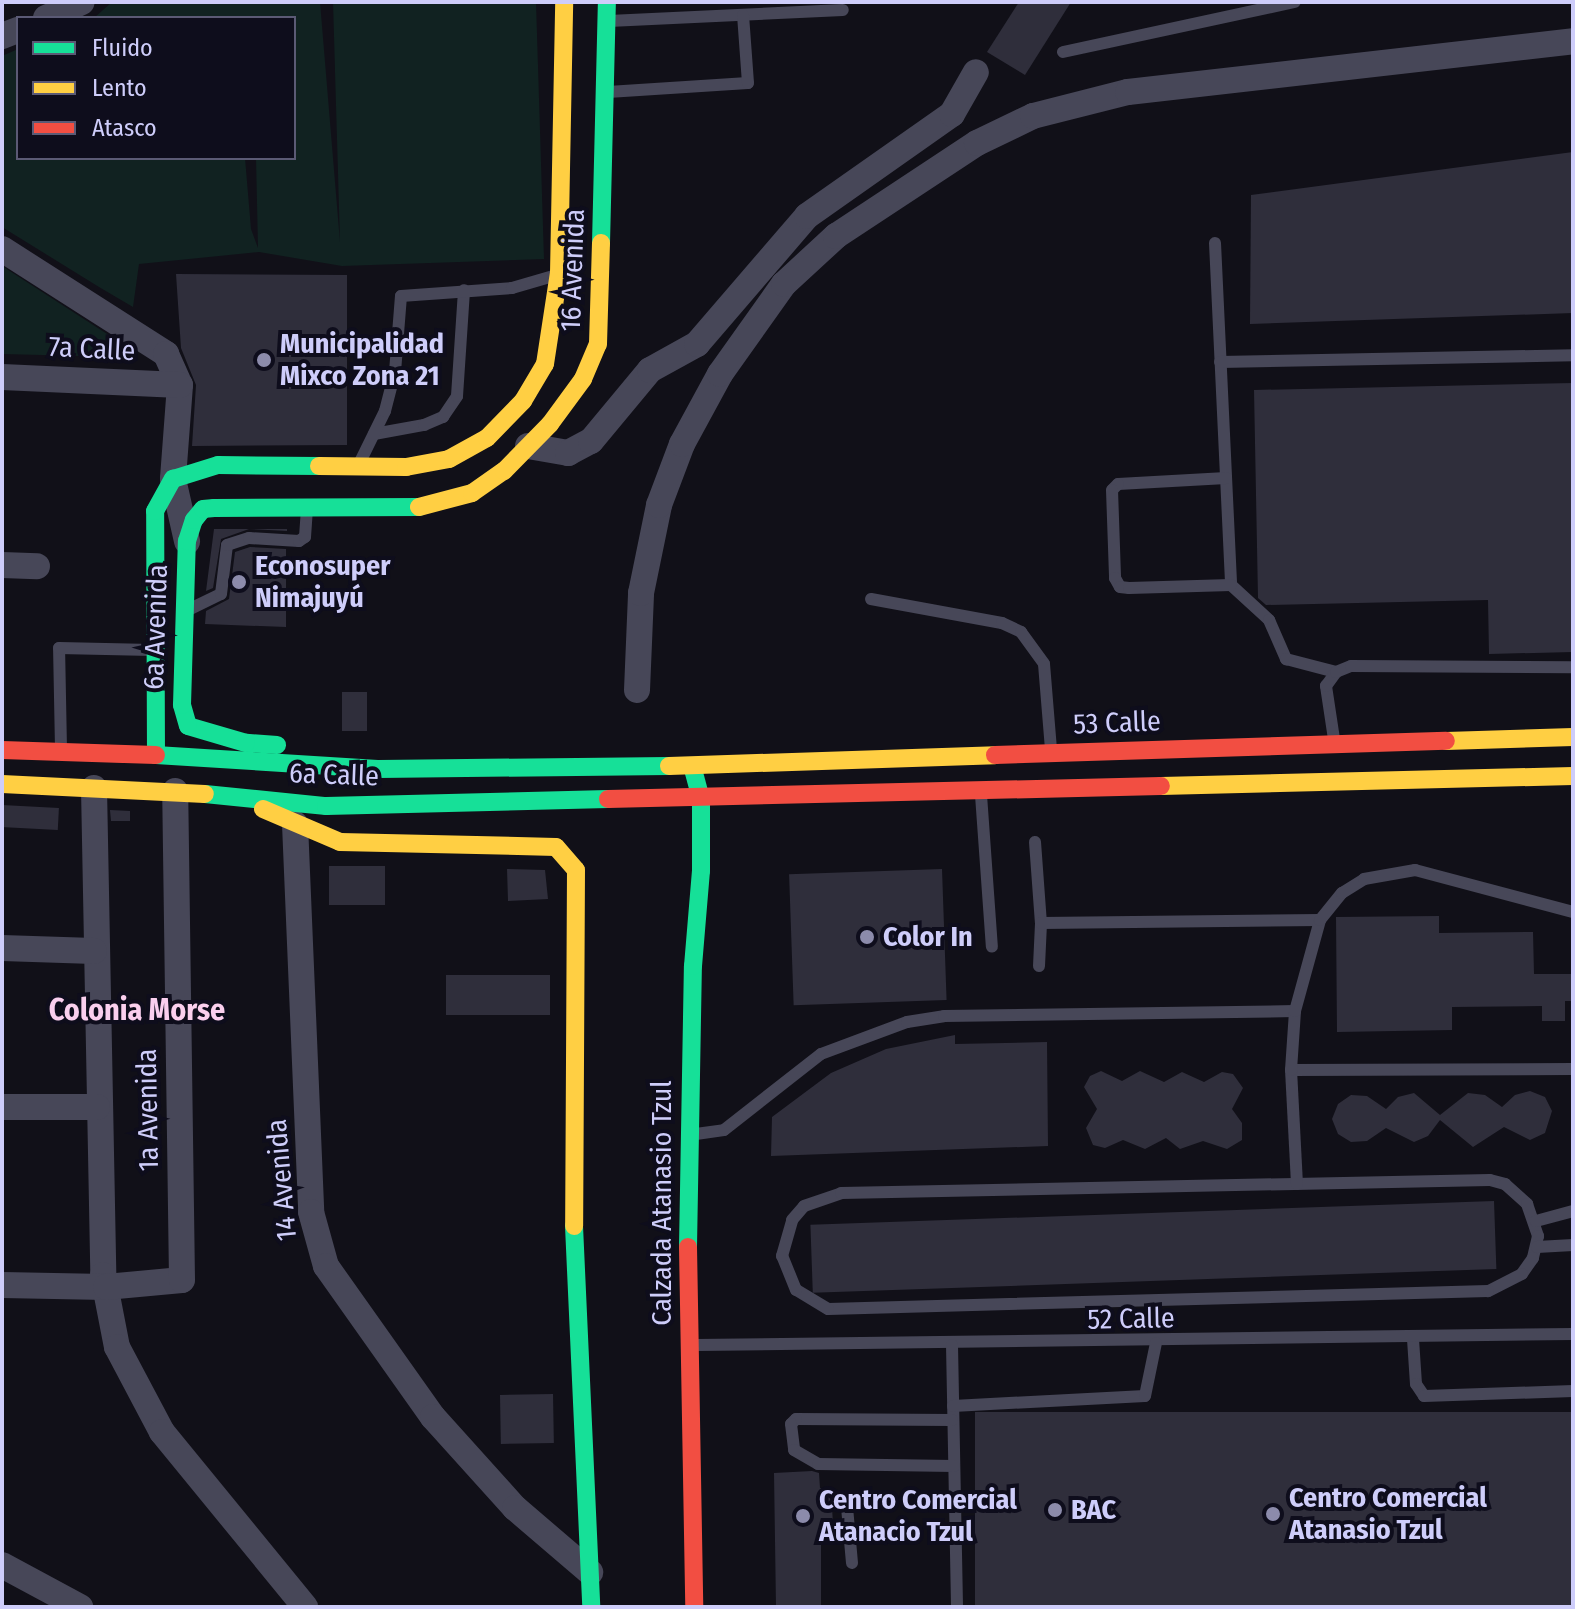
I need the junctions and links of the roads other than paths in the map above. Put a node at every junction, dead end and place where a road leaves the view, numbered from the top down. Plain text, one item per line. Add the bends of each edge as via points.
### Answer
1 (82, 2) edge
2 (564, 2) edge
3 (607, 2) edge
4 (1295, 2) edge
5 (843, 10) dead end
6 (743, 15) junction
7 (50, 16) edge
8 (606, 22) junction
9 (1573, 41) edge
10 (1063, 52) dead end
11 (976, 72) dead end
12 (605, 92) junction
13 (1215, 243) dead end
14 (2, 249) edge
15 (559, 273) junction
16 (464, 290) junction
17 (1573, 355) edge
18 (1220, 362) junction
19 (2, 377) edge
20 (180, 385) junction
21 (374, 434) junction
22 (528, 446) junction
23 (357, 467) junction
24 (1226, 478) junction
25 (173, 479) junction
26 (308, 508) junction
27 (190, 530) junction
28 (2, 565) edge
29 (37, 566) dead end
30 (1231, 585) junction
31 (871, 599) dead end
32 (187, 610) junction
33 (154, 650) junction
34 (1573, 667) edge
35 (1336, 672) junction
36 (637, 690) dead end
37 (1573, 737) edge
38 (2, 750) edge
39 (61, 752) junction
40 (156, 755) junction
41 (1332, 763) junction
42 (692, 765) junction
43 (664, 766) joint
44 (378, 769) junction
45 (1050, 772) junction
46 (1573, 776) edge
47 (2, 784) edge
48 (94, 788) junction
49 (175, 791) junction
50 (981, 792) junction
51 (205, 794) junction
52 (830, 796) junction
53 (234, 797) junction
54 (701, 799) junction
55 (666, 800) joint
56 (747, 815) dead end
57 (295, 824) junction
58 (724, 833) dead end
59 (1035, 842) dead end
60 (701, 871) junction
61 (1573, 912) edge
62 (1320, 920) junction
63 (1041, 923) junction
64 (992, 947) dead end
65 (2, 948) edge
66 (94, 951) junction
67 (1039, 966) dead end
68 (1295, 1011) junction
69 (1573, 1069) edge
70 (1291, 1070) junction
71 (2, 1107) edge
72 (97, 1107) junction
73 (689, 1133) junction
74 (1297, 1184) junction
75 (1573, 1211) edge
76 (1536, 1221) junction
77 (1573, 1245) edge
78 (1537, 1247) junction
79 (2, 1285) edge
80 (106, 1287) junction
81 (1573, 1334) edge
82 (1413, 1339) junction
83 (1156, 1343) junction
84 (690, 1345) junction
85 (952, 1345) junction
86 (1573, 1391) edge
87 (953, 1406) junction
88 (952, 1420) junction
89 (954, 1466) junction
90 (853, 1503) dead end
91 (852, 1563) dead end
92 (2, 1565) edge
93 (590, 1572) junction
94 (80, 1607) edge
95 (305, 1607) edge
96 (591, 1607) edge
97 (694, 1607) edge
98 (957, 1607) edge

1 - 7 street
2 - 15 main road, 16 Avenida
3 - 8 main road, 16 Avenida
4 - 10 lane
5 - 6 lane
6 - 8 lane
6 - 12 lane via 748,83
8 - 12 main road, 16 Avenida
9 - 36 street via 1128,92 1033,116 977,143 848,227 784,284 720,374 682,444 659,505 641,593
11 - 22 street via 952,114 807,216 697,344 650,370 591,441 568,453
12 - 22 main road, 16 Avenida via 598,344 583,379
13 - 18 lane
14 - 20 street via 152,341 175,368
15 - 16 lane via 534,285
15 - 23 main road, 16 Avenida via 545,364 523,401 487,438 449,459 406,467
16 - 21 lane via 457,396 443,417
16 - 21 lane via 401,296 395,372
17 - 18 lane
18 - 24 lane
19 - 20 street, 7a Calle
20 - 25 street
21 - 23 lane
22 - 26 main road, 16 Avenida via 483,485 446,502 425,507
23 - 25 main road, 16 Avenida via 218,465
24 - 30 lane
24 - 30 lane via 1118,484 1112,490 1115,578 1120,587 1129,588
25 - 27 street
25 - 33 main road, 6a Avenida via 155,511
26 - 27 main road, 16 Avenida via 203,509
26 - 32 lane via 305,537 299,541 249,538 227,545 221,594
27 - 32 main road, 6a Avenida
28 - 29 street
30 - 35 lane via 1269,620 1286,659
31 - 45 lane via 1002,623 1021,632 1044,664
32 - 44 main road, 6a Avenida via 182,705 188,726 246,743 366,754
33 - 39 lane via 59,648
33 - 40 main road, 6a Avenida
34 - 35 lane via 1374,666
35 - 41 lane via 1326,686
37 - 41 main road, 53 Calle
38 - 39 main road, 6a Calle
39 - 40 main road, 6a Calle
40 - 44 main road, 6a Calle
40 - 51 main road
41 - 45 main road, 53 Calle
41 - 45 main road, 53 Calle
41 - 46 main road, 53 Calle
42 - 43 main road, 53 Calle
42 - 45 main road, 53 Calle
42 - 54 main road, Calzada Atanasio Tzul
43 - 44 main road, 6a Calle
45 - 50 main road, 53 Calle
47 - 48 main road, 6a Calle
48 - 49 main road, 6a Calle
48 - 66 street
49 - 51 main road, 6a Calle
49 - 80 street, 1a Avenida via 181,1283
50 - 52 main road, 53 Calle
50 - 64 lane
51 - 53 main road, 6a Calle
52 - 54 main road, 53 Calle
52 - 56 main road
53 - 55 main road, 6a Calle via 326,806
53 - 57 main road
54 - 55 main road, 53 Calle
54 - 60 main road, Calzada Atanasio Tzul
57 - 93 street, 14 Avenida via 311,1212 326,1266 433,1417 515,1508
57 - 93 main road via 340,842 539,844 556,847 576,870 572,1191
58 - 60 main road
59 - 63 lane
60 - 73 main road, Calzada Atanasio Tzul
61 - 62 lane via 1415,870 1364,879 1342,893
62 - 63 lane
62 - 68 lane
63 - 67 lane
65 - 66 street
66 - 72 street
68 - 70 lane
68 - 73 lane via 944,1016 907,1022 821,1054 724,1130 709,1136
69 - 70 lane
70 - 74 lane
71 - 72 street
72 - 80 street
73 - 84 main road, Calzada Atanasio Tzul
74 - 76 lane via 1490,1180 1515,1191
74 - 78 lane via 841,1193 804,1206 792,1220 782,1256 791,1282 810,1302 847,1310 1488,1291 1522,1274
75 - 76 lane
76 - 78 lane
77 - 78 lane
79 - 80 street
80 - 95 street via 117,1347 162,1432
81 - 82 lane, 52 Calle
82 - 83 lane, 52 Calle
82 - 86 lane via 1416,1384 1424,1396
83 - 85 lane, 52 Calle
83 - 87 lane via 1145,1396
84 - 85 lane, 52 Calle
84 - 97 main road, Calzada Atanasio Tzul
85 - 87 lane
87 - 88 lane
88 - 89 lane
88 - 89 lane via 796,1419 791,1424 794,1450 818,1464
89 - 98 lane
90 - 91 lane via 847,1507
92 - 94 street
93 - 96 main road

